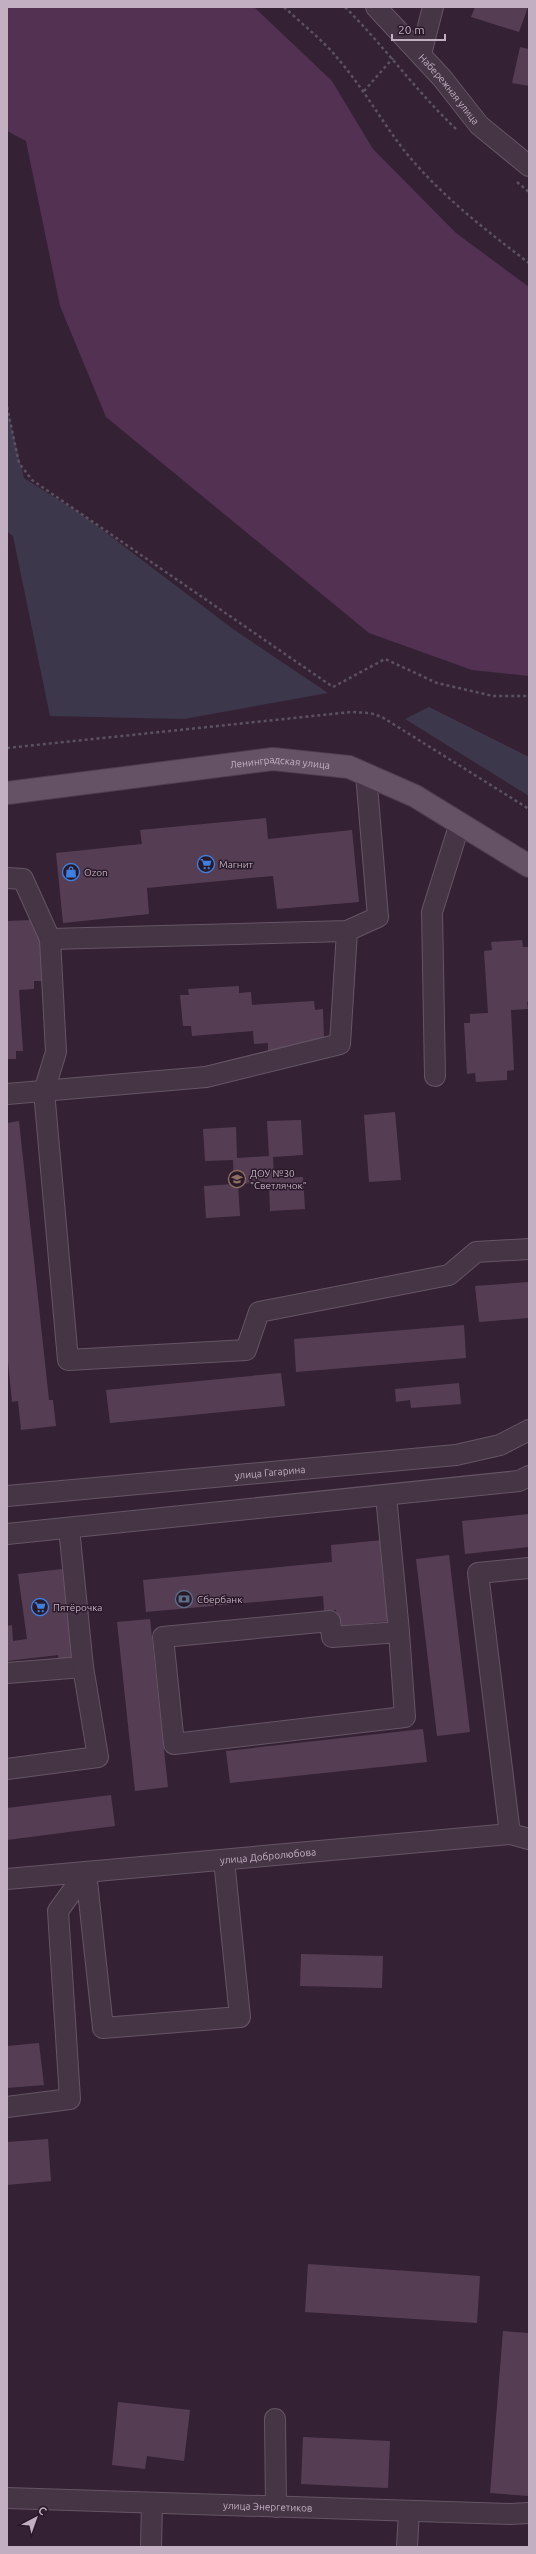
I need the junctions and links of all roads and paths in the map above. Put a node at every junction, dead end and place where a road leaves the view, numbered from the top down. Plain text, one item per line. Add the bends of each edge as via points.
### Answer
1 (284, 7) edge
2 (345, 7) edge
3 (376, 7) edge
4 (434, 7) edge
5 (421, 54) junction
6 (393, 58) junction
7 (364, 91) junction
8 (461, 134) dead end
9 (529, 166) edge
10 (512, 178) dead end
11 (529, 192) edge
12 (529, 263) edge
13 (7, 407) edge
14 (529, 696) edge
15 (366, 774) junction
16 (7, 793) edge
17 (460, 823) junction
18 (529, 866) edge
19 (7, 878) edge
20 (347, 931) junction
21 (50, 939) junction
22 (435, 1076) dead end
23 (44, 1091) junction
24 (7, 1094) edge
25 (529, 1249) edge
26 (529, 1430) edge
27 (529, 1476) edge
28 (7, 1496) edge
29 (386, 1496) junction
30 (69, 1528) junction
31 (7, 1534) edge
32 (529, 1568) edge
33 (399, 1632) junction
34 (83, 1667) junction
35 (7, 1673) edge
36 (7, 1769) edge
37 (510, 1834) junction
38 (529, 1839) edge
39 (224, 1860) junction
40 (86, 1872) junction
41 (7, 1879) edge
42 (7, 2107) edge
43 (275, 2419) dead end
44 (7, 2498) edge
45 (152, 2503) junction
46 (276, 2507) junction
47 (409, 2511) junction
48 (529, 2513) edge
49 (151, 2547) edge
50 (407, 2547) edge

1 - 7 path via 338,58
2 - 6 path
3 - 5 street, Набережная улица
4 - 5 street
5 - 9 street, Набережная улица via 479,125
6 - 7 path
6 - 8 path via 412,83
7 - 12 path via 403,148 424,172 457,206
10 - 11 path
13 - 14 path via 19,463 32,480 333,687 385,659 437,683 493,696
15 - 16 main road, Ленинградская улица via 349,767 273,759
15 - 17 main road, Ленинградская улица via 415,796
15 - 20 street via 378,917
17 - 18 main road, Ленинградская улица
17 - 22 street via 432,912
19 - 21 street via 23,879
20 - 21 street
20 - 23 street via 340,1044 206,1077
21 - 23 street via 56,1052
23 - 24 street
23 - 25 street via 68,1360 246,1350 259,1312 449,1275 476,1252
26 - 28 street, улица Гагарина via 500,1446 456,1455
27 - 29 street via 519,1481
29 - 30 street
29 - 33 street
30 - 31 street
30 - 34 street
32 - 37 street via 478,1573
33 - 33 street via 332,1637 330,1621 163,1637 174,1744 405,1717
34 - 35 street
34 - 36 street via 98,1757
37 - 38 street, улица Добролюбова
37 - 39 street, улица Добролюбова
39 - 40 street, улица Добролюбова
39 - 40 street via 240,2017 232,2018 103,2028
40 - 41 street, улица Добролюбова
40 - 42 street via 58,1911 70,2100
43 - 46 street
44 - 45 street, улица Энергетиков
45 - 46 street, улица Энергетиков
45 - 49 street
46 - 47 street, улица Энергетиков
47 - 48 street, улица Энергетиков
47 - 50 street

